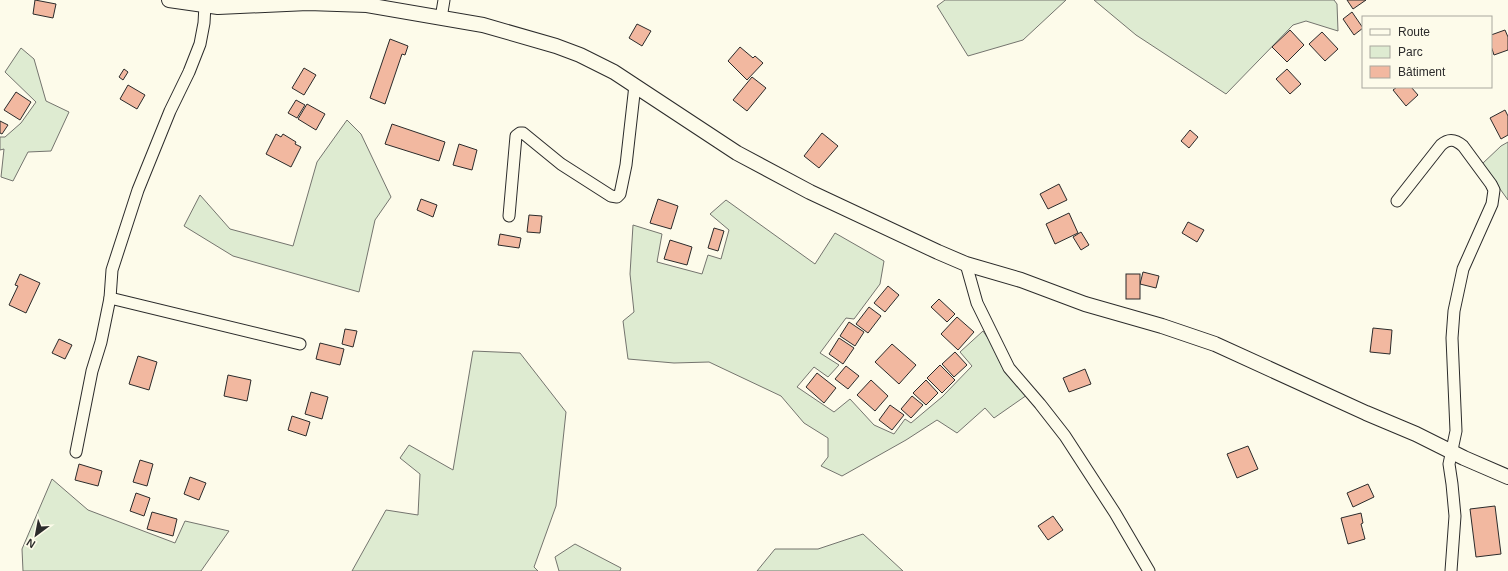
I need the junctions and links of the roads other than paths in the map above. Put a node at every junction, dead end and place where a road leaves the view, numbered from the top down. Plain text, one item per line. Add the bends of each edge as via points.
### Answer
1 (169, 0) edge
2 (444, 0) edge
3 (341, 2) edge
4 (204, 5) junction
5 (441, 18) junction
6 (636, 85) junction
7 (1397, 201) dead end
8 (509, 216) dead end
9 (966, 264) junction
10 (110, 298) junction
11 (300, 344) dead end
12 (76, 452) dead end
13 (1451, 452) junction
14 (1508, 477) edge
15 (1149, 571) edge
16 (1452, 571) edge

1 - 4 street
2 - 5 street
3 - 4 street
3 - 5 street
4 - 10 street via 200,44 138,190 112,270
5 - 6 street via 489,26 556,46 604,66
6 - 8 street via 620,194 617,197 611,196 561,164 520,133 516,136
6 - 9 street via 737,153 810,192
7 - 13 street via 1441,145 1452,140 1463,146 1494,190 1492,204 1463,269 1454,311 1452,352 1456,430
9 - 13 street via 1021,280 1096,308 1215,344
9 - 15 street via 977,303 1009,368 1065,436
10 - 11 street
10 - 12 street
13 - 14 street
13 - 16 street via 1449,464 1455,516

